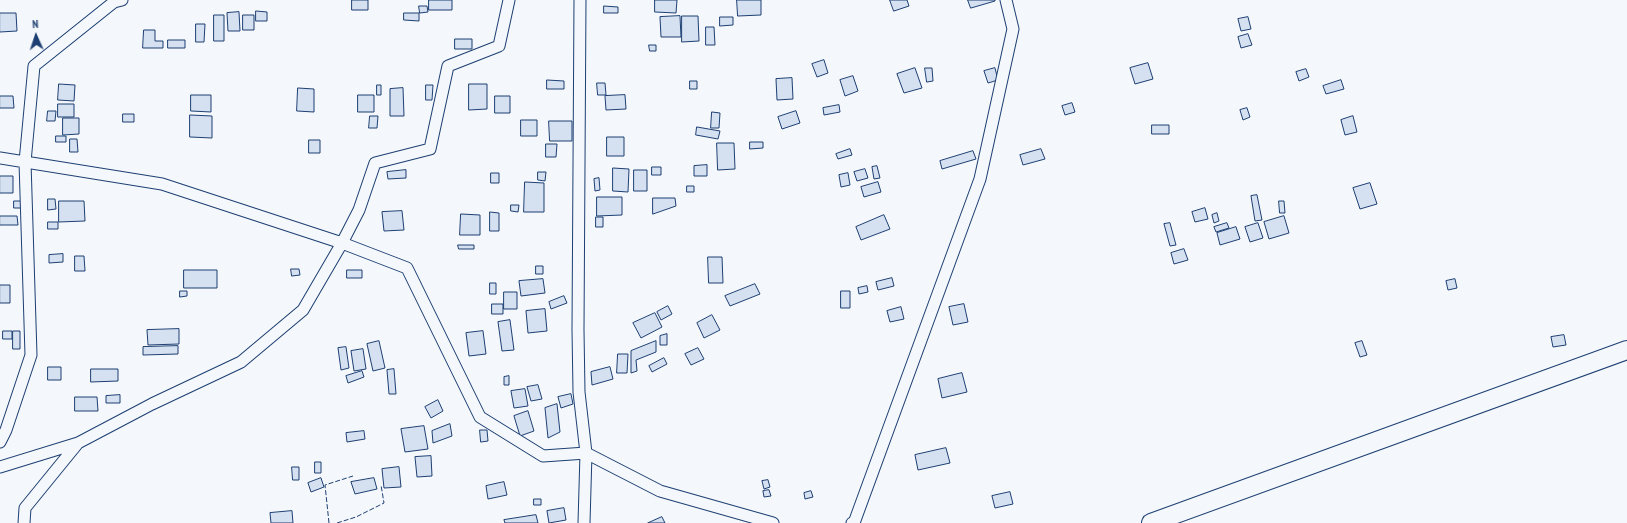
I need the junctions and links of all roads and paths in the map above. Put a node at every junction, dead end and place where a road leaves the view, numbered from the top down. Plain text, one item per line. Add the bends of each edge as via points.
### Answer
1 (509, 0) edge
2 (580, 0) edge
3 (1006, 0) edge
4 (117, 1) edge
5 (0, 158) edge
6 (25, 162) junction
7 (342, 244) junction
8 (1627, 350) edge
9 (0, 442) edge
10 (78, 443) junction
11 (586, 452) junction
12 (0, 467) edge
13 (24, 523) edge
14 (584, 523) edge
15 (773, 523) edge
16 (852, 523) edge
17 (1151, 523) edge

1 - 7 street via 499,46 448,66 430,149 375,163 359,210
2 - 11 street via 578,330 579,392
3 - 16 street via 1013,29 980,179
4 - 6 street via 34,66
5 - 6 street
6 - 7 street via 162,184
6 - 9 street via 31,355
7 - 10 street via 304,310 241,362
7 - 11 street via 407,268 480,417 543,456
8 - 17 main road
10 - 12 street
10 - 13 street via 25,508
11 - 14 street
11 - 15 street via 660,491

